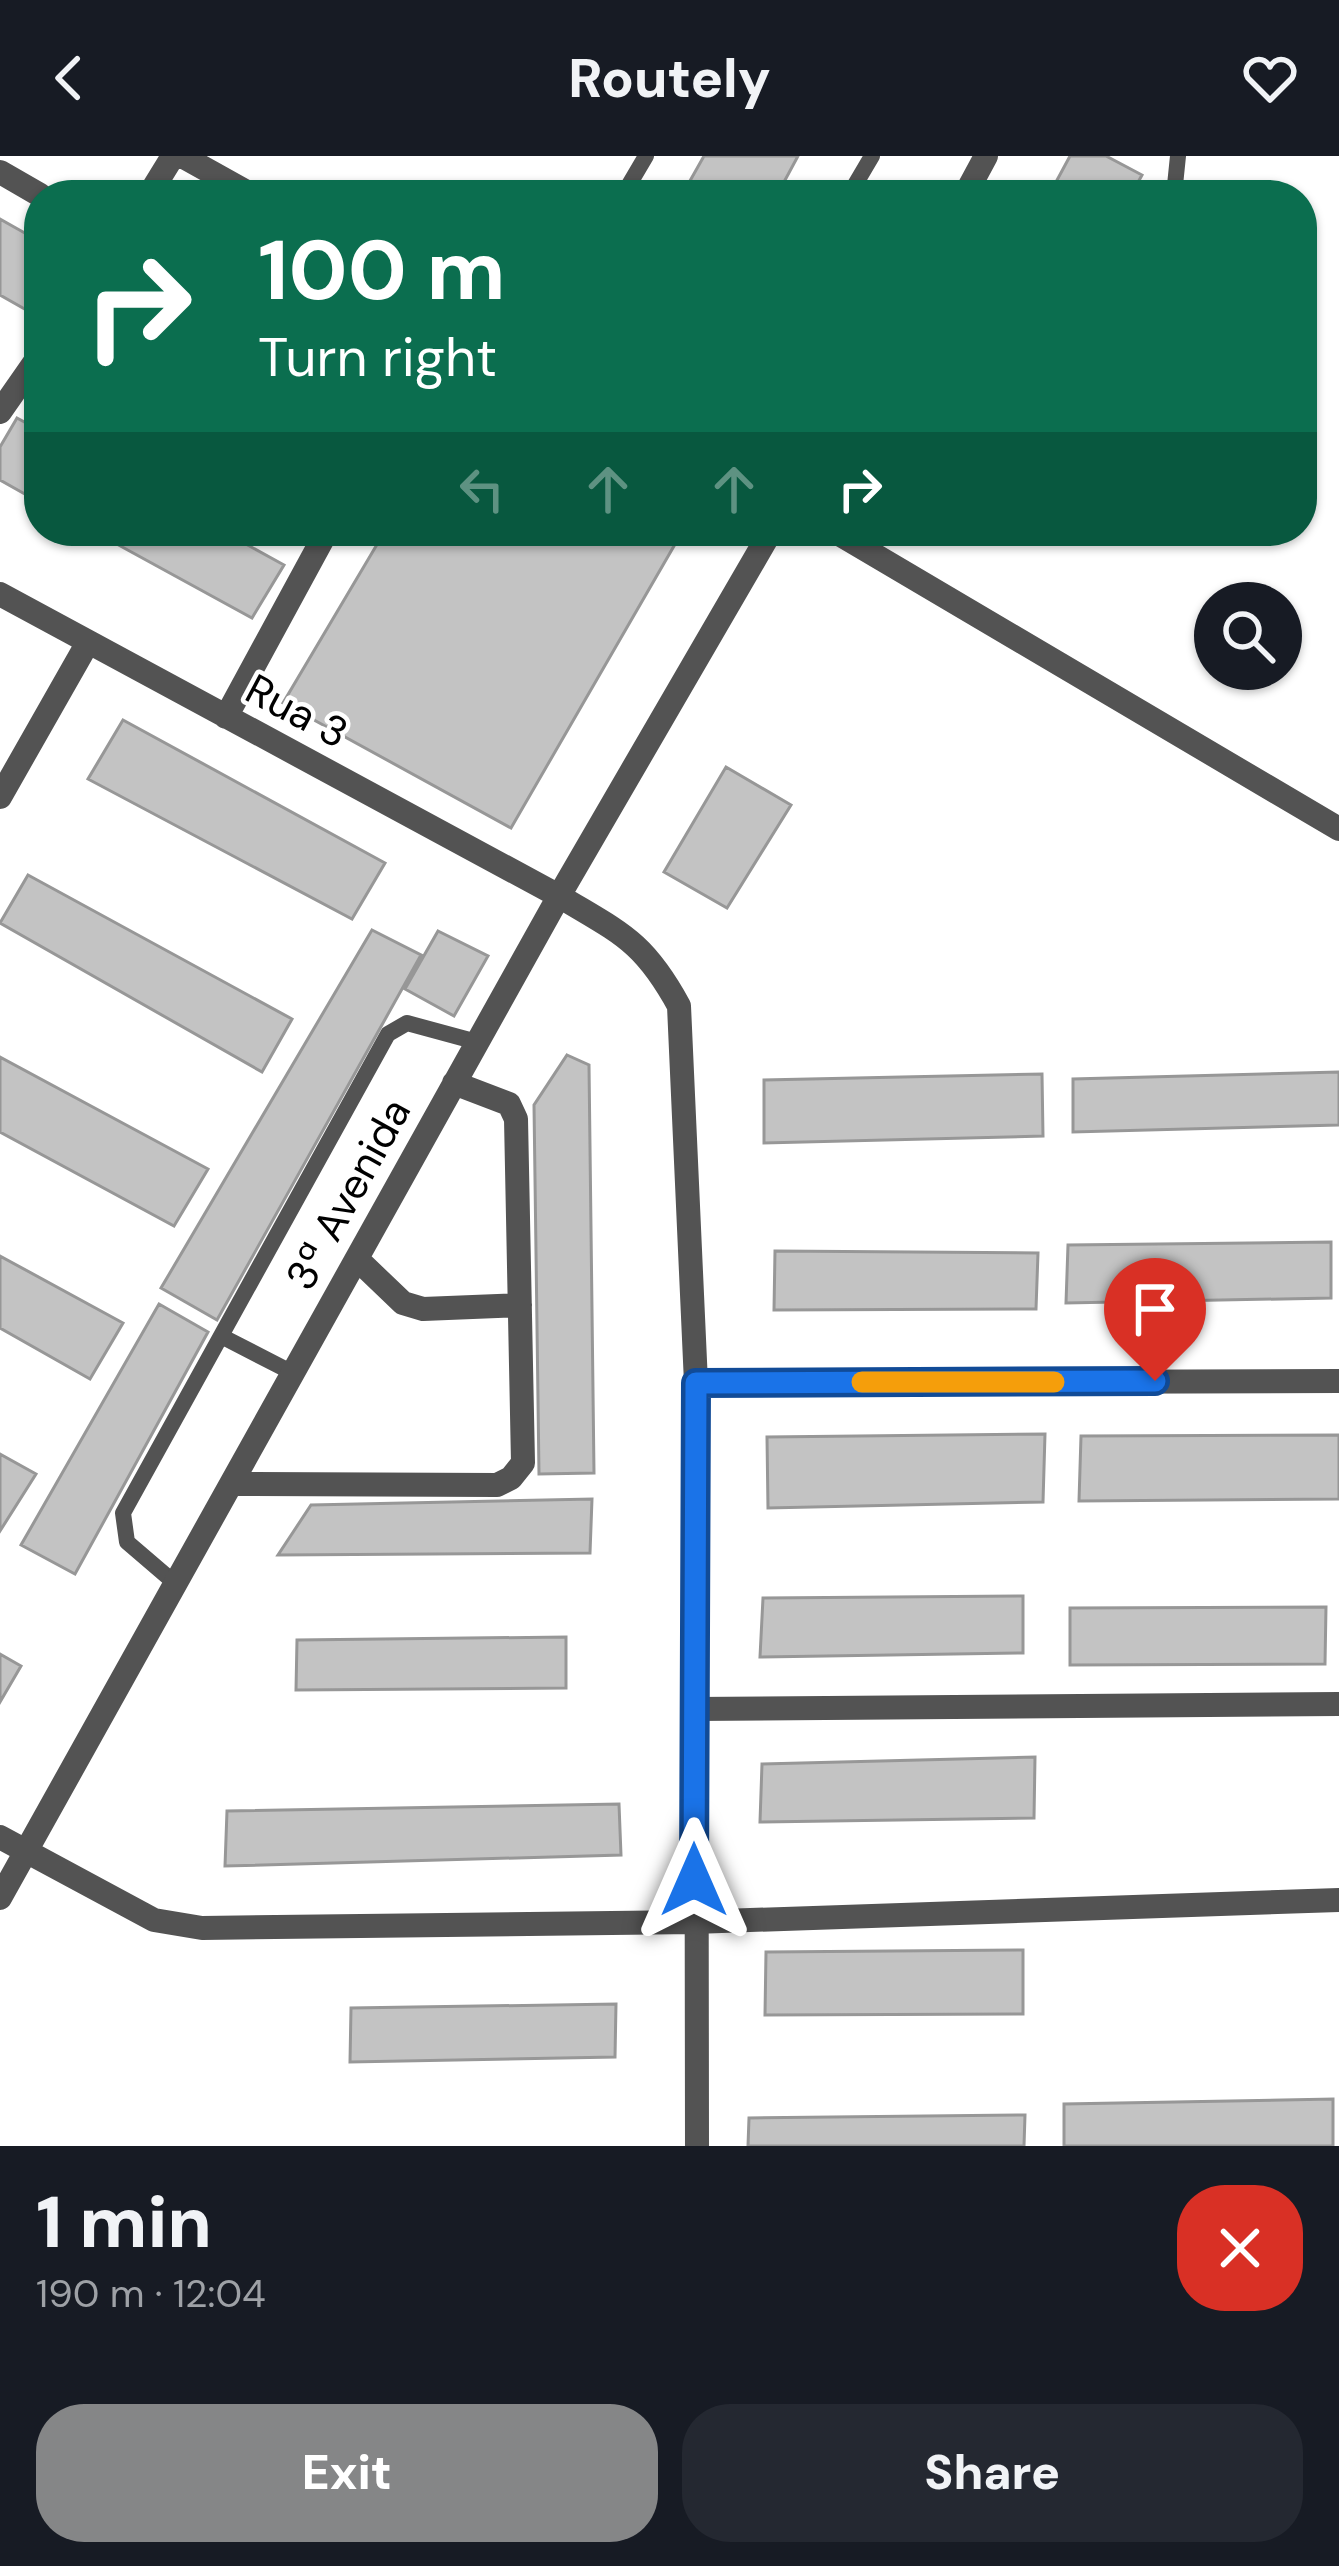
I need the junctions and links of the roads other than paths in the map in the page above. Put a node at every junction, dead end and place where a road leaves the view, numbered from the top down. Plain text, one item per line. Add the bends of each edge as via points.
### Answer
1 (178, 156) edge
2 (160, 180) edge
3 (224, 180) edge
4 (24, 378) edge
5 (0, 412) edge
6 (319, 546) edge
7 (762, 546) edge
8 (870, 546) edge
9 (0, 594) edge
10 (87, 644) junction
11 (226, 717) junction
12 (0, 796) edge
13 (1339, 829) edge
14 (559, 896) junction
15 (477, 1042) junction
16 (454, 1084) junction
17 (357, 1258) junction
18 (520, 1305) junction
19 (221, 1336) junction
20 (293, 1372) junction
21 (1339, 1381) edge
22 (696, 1383) junction
23 (231, 1484) junction
24 (176, 1584) junction
25 (1339, 1704) edge
26 (694, 1709) junction
27 (0, 1837) edge
28 (26, 1851) junction
29 (0, 1898) edge
30 (1339, 1900) edge
31 (694, 1922) junction
32 (697, 2146) edge

1 - 2 street
1 - 3 street
4 - 5 street
6 - 11 street
7 - 14 street, 3ª Avenida
8 - 13 street
9 - 10 street, Rua 3
10 - 11 street, Rua 3
10 - 12 street
11 - 14 street, Rua 3
14 - 15 street, 3ª Avenida
14 - 22 street, Rua 3 via 631,939 679,1006
15 - 16 street, 3ª Avenida
15 - 19 lane via 406,1023 388,1034
16 - 17 street, 3ª Avenida
16 - 18 street via 509,1104 516,1119
17 - 18 street via 403,1303 423,1309
17 - 20 street, 3ª Avenida
18 - 23 street via 523,1463 511,1478 496,1485
19 - 20 lane
19 - 24 lane via 123,1514 127,1542
20 - 23 street, 3ª Avenida
21 - 22 street
22 - 26 street, Rua 3
23 - 24 street, 3ª Avenida
24 - 28 street, 3ª Avenida
25 - 26 street
26 - 31 street, Rua 3
27 - 28 street
28 - 29 street, 3ª Avenida
28 - 31 street via 154,1920 202,1928
30 - 31 street
31 - 32 street, Rua 3

